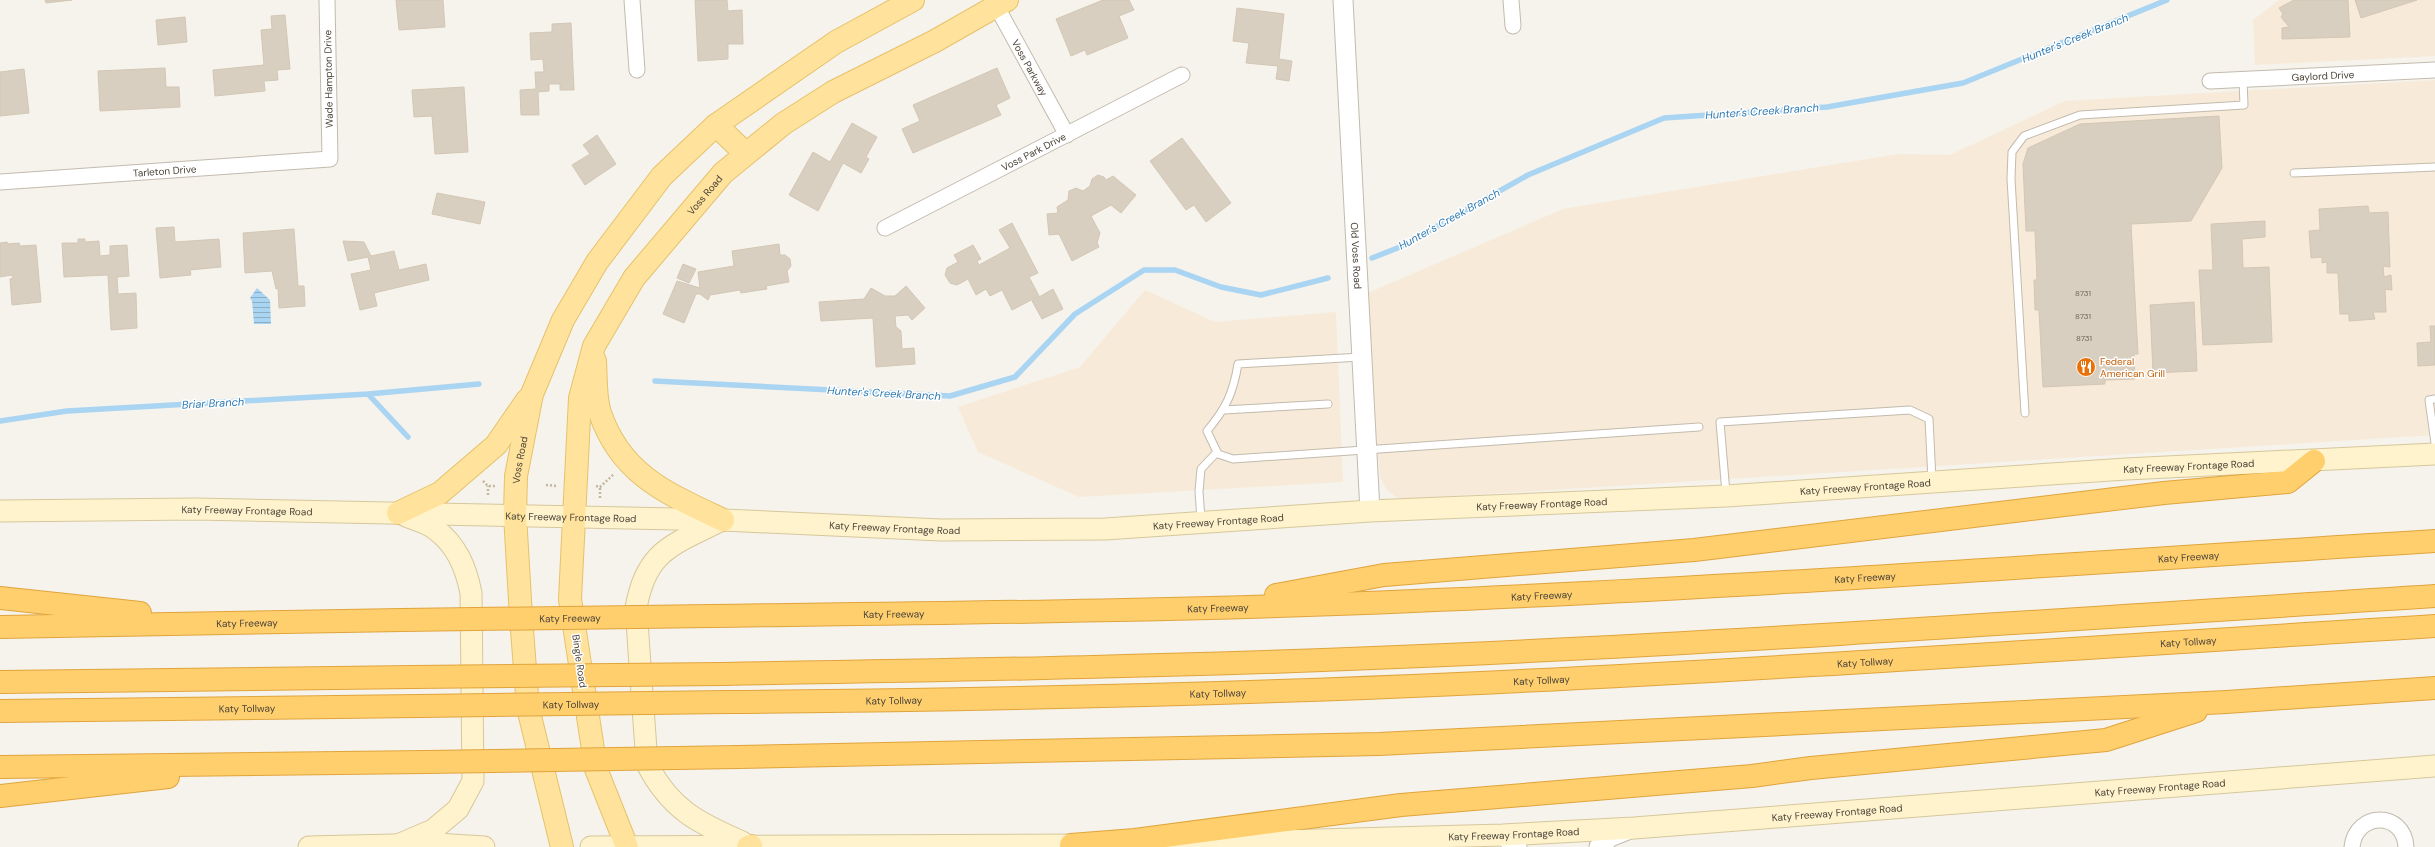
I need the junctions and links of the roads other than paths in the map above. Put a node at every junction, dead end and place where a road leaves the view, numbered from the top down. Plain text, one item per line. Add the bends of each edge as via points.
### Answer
1 (327, 0) edge
2 (632, 0) edge
3 (913, 0) edge
4 (1343, 0) edge
5 (1511, 0) edge
6 (999, 2) edge
7 (1513, 26) dead end
8 (637, 70) dead end
9 (2435, 70) edge
10 (1182, 75) dead end
11 (2243, 80) junction
12 (2210, 82) dead end
13 (716, 125) junction
14 (1066, 135) junction
15 (746, 154) junction
16 (330, 159) joint
17 (2435, 167) edge
18 (2294, 173) dead end
19 (0, 182) edge
20 (885, 228) dead end
21 (594, 346) junction
22 (1362, 357) junction
23 (532, 394) junction
24 (2435, 399) edge
25 (1328, 404) dead end
26 (1224, 410) junction
27 (2025, 413) dead end
28 (1699, 427) dead end
29 (2435, 443) edge
30 (1367, 449) junction
31 (1217, 452) junction
32 (2435, 454) edge
33 (2314, 461) junction
34 (1932, 482) junction
35 (1726, 496) junction
36 (0, 511) edge
37 (1370, 511) junction
38 (398, 513) junction
39 (515, 515) junction
40 (573, 517) junction
41 (723, 520) junction
42 (1201, 522) junction
43 (2435, 541) edge
44 (2435, 596) edge
45 (0, 598) edge
46 (1210, 607) junction
47 (238, 622) junction
48 (2435, 626) edge
49 (0, 627) edge
50 (0, 682) edge
51 (2435, 688) edge
52 (2226, 702) junction
53 (0, 712) edge
54 (272, 764) junction
55 (2435, 766) edge
56 (0, 767) edge
57 (0, 796) edge
58 (1634, 828) junction
59 (1510, 841) edge
60 (398, 845) junction
61 (626, 846) edge
62 (749, 846) edge
63 (1072, 846) junction
64 (309, 847) edge
65 (484, 847) edge
66 (562, 847) edge
67 (591, 847) edge
68 (1599, 847) edge
69 (2352, 847) edge
70 (2406, 847) edge

1 - 16 street, Wade Hampton Drive
2 - 8 street
3 - 13 main road, Voss Road via 836,42
4 - 22 street, Old Voss Road
5 - 7 street
6 - 14 street, Voss Parkway
6 - 15 main road, Voss Road via 833,92 783,124
9 - 11 street, Gaylord Drive
10 - 14 street, Voss Park Drive
11 - 12 street, Gaylord Drive
11 - 27 lane via 2244,105 2080,115 2024,136 2012,152 2011,179
13 - 15 main road
13 - 23 main road, Voss Road via 662,176 597,262 562,320
14 - 20 street, Voss Park Drive
15 - 21 main road, Voss Road via 723,173 634,278
16 - 19 street, Tarleton Drive
17 - 18 lane
21 - 40 main road, Voss Road via 580,398
21 - 41 main road via 599,413 623,459 666,494
22 - 26 lane via 1238,364 1235,382
22 - 30 street, Old Voss Road
23 - 38 main road via 496,444 440,493
23 - 39 main road, Voss Road via 516,476
24 - 29 lane via 2429,400
25 - 26 lane
26 - 31 lane via 1207,431
28 - 30 lane
30 - 31 lane via 1233,459
30 - 37 street, Old Voss Road
31 - 42 lane via 1201,469 1198,491
32 - 33 main road, Katy Freeway Frontage Road
33 - 34 main road, Katy Freeway Frontage Road via 2126,469
33 - 46 highway via 2288,482 2164,493 1694,550 1384,575
34 - 35 main road, Katy Freeway Frontage Road
34 - 35 lane via 1929,419 1910,410 1720,422
35 - 37 main road, Katy Freeway Frontage Road
36 - 38 main road, Katy Freeway Frontage Road via 196,509
37 - 42 main road, Katy Freeway Frontage Road
38 - 39 main road, Katy Freeway Frontage Road
38 - 60 main road via 435,528 458,554 466,572 471,593 473,781 458,809 438,826
39 - 40 main road, Katy Freeway Frontage Road
39 - 66 main road via 528,708
40 - 41 main road, Katy Freeway Frontage Road
40 - 61 main road, Bingle Road via 570,599 596,769
41 - 42 main road, Katy Freeway Frontage Road via 942,530 1105,529
41 - 62 main road via 668,548 648,568 640,585 636,608 647,764 656,782 685,814 704,826
43 - 46 highway, Katy Freeway via 1635,590 1415,601
44 - 50 highway, bridge via 1836,634 1444,655 1091,667 722,674
45 - 47 highway
46 - 47 highway, Katy Freeway, bridge
47 - 49 highway, Katy Freeway
48 - 53 highway, Katy Tollway, bridge via 1456,684 1089,697
51 - 52 highway
52 - 54 highway, bridge via 1379,744 1002,754
52 - 63 highway via 2106,740 1752,776 1400,805
54 - 56 highway
54 - 57 highway
55 - 58 main road, Katy Freeway Frontage Road
58 - 59 main road, Katy Freeway Frontage Road
58 - 68 street via 1610,837
59 - 63 main road, Katy Freeway Frontage Road
60 - 64 main road
60 - 65 main road
61 - 62 main road, Katy Freeway Frontage Road
61 - 67 main road, Katy Freeway Frontage Road
62 - 63 main road, Katy Freeway Frontage Road
69 - 70 street via 2356,832 2362,825 2379,820 2396,826 2402,832

